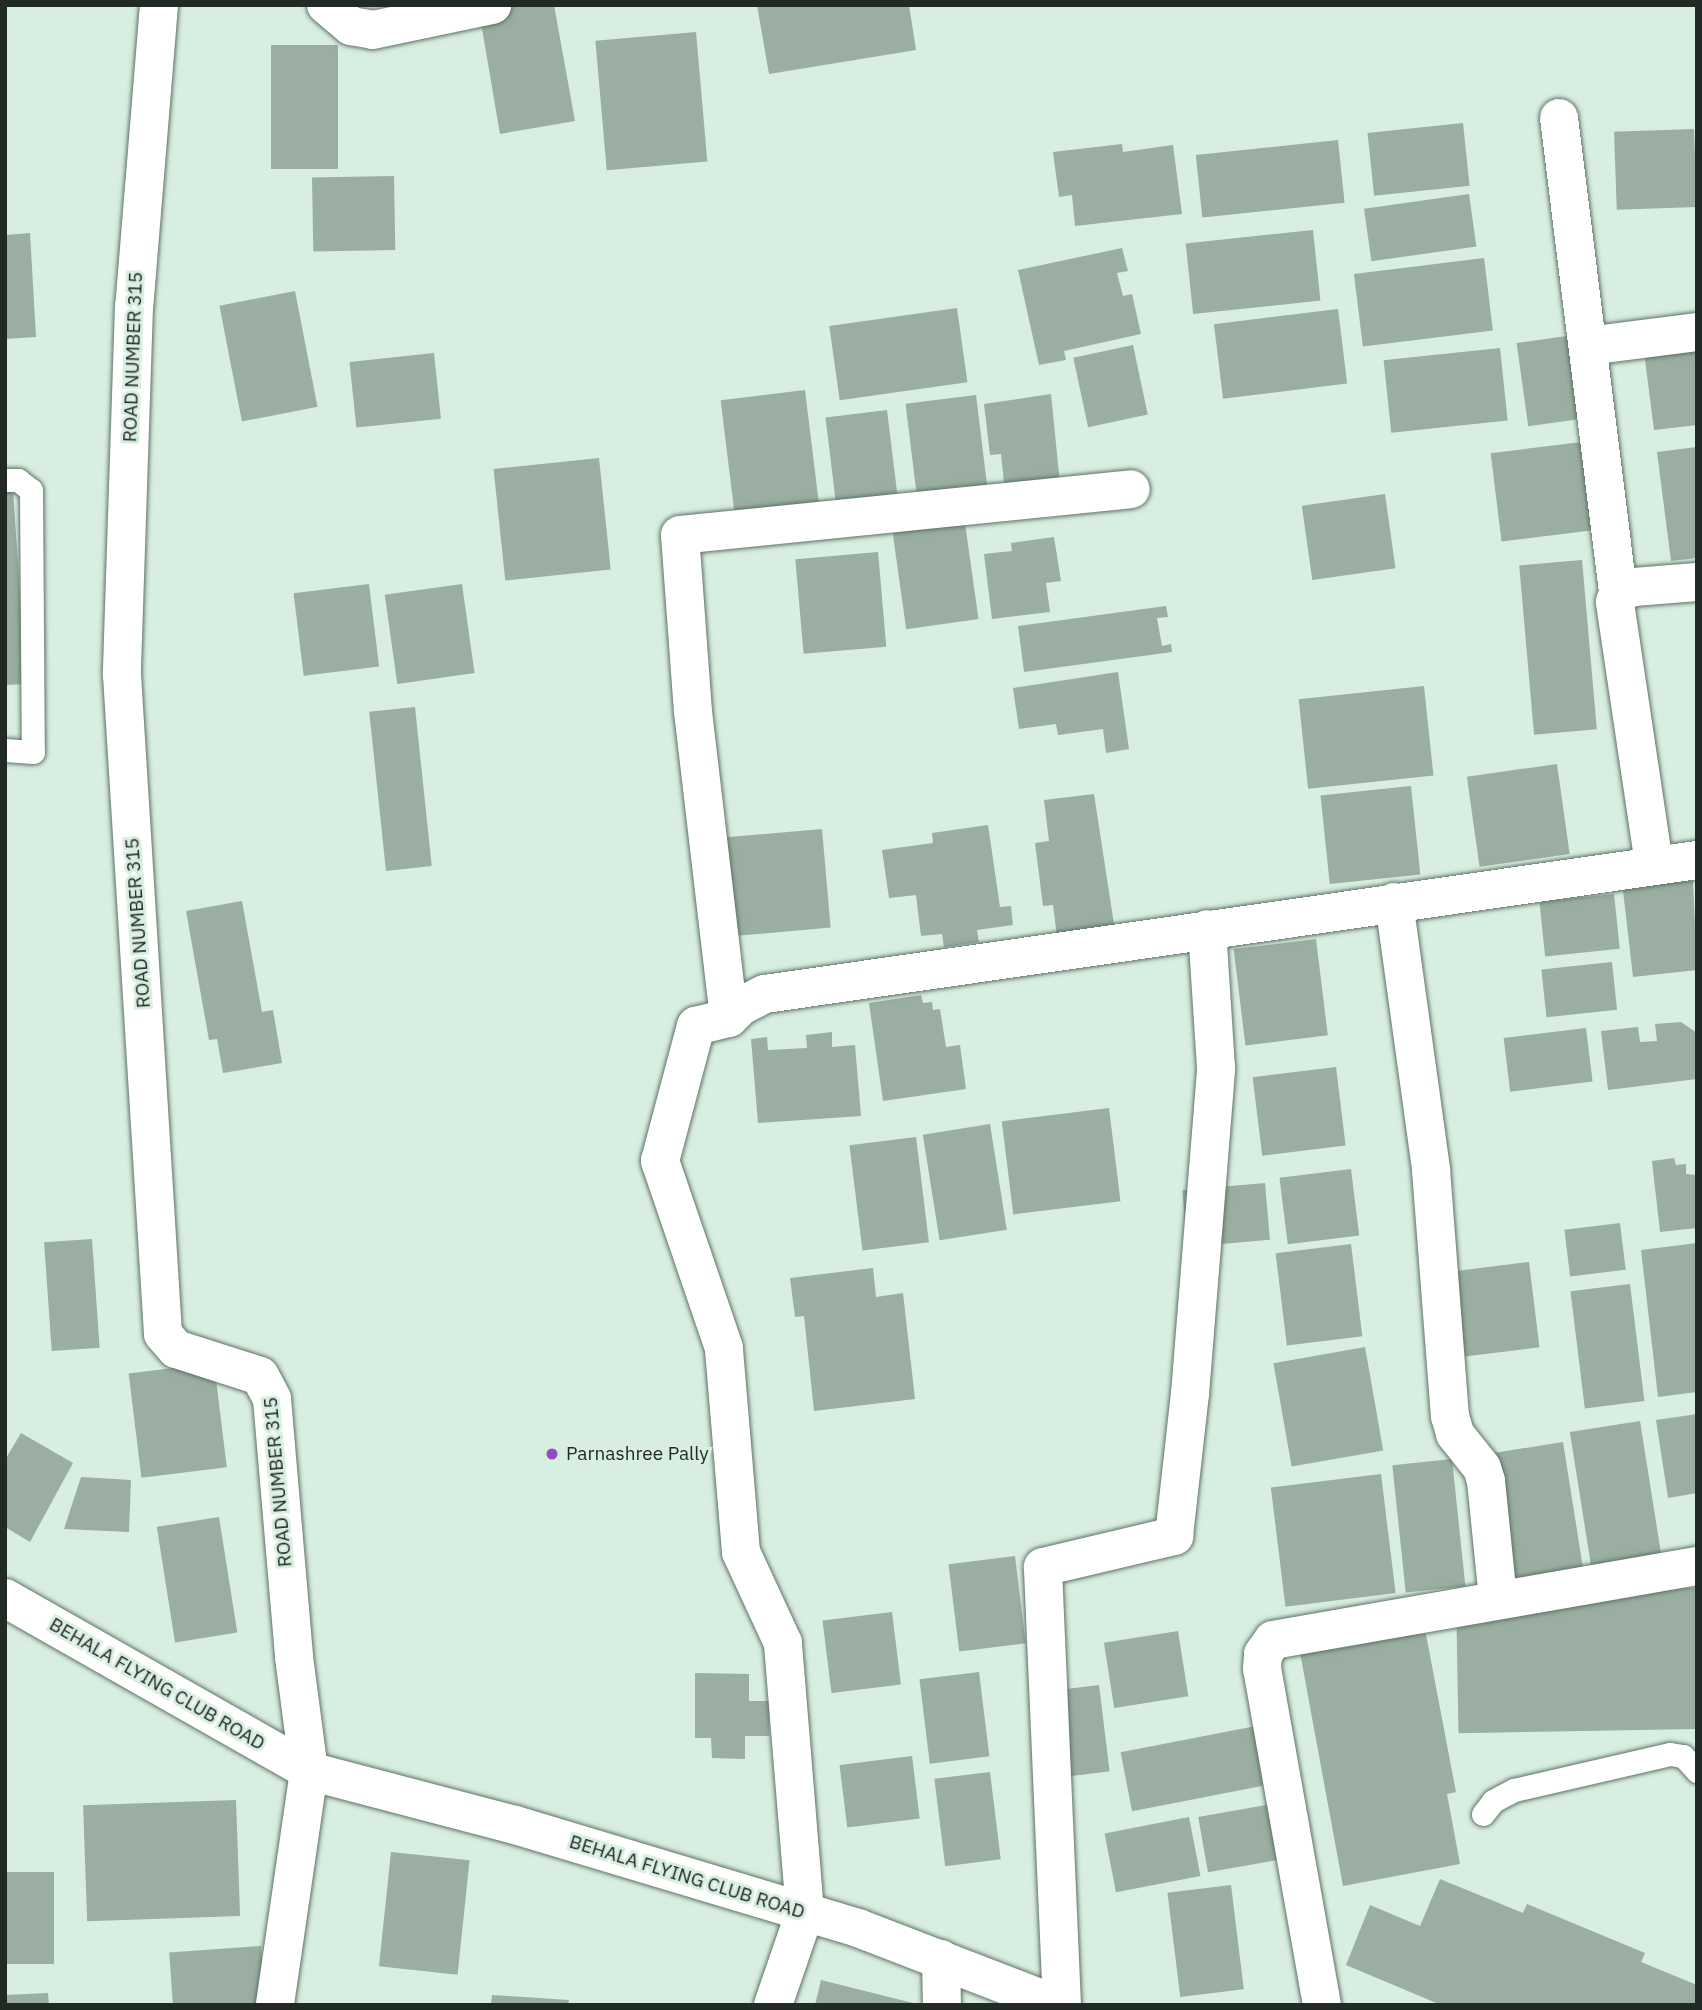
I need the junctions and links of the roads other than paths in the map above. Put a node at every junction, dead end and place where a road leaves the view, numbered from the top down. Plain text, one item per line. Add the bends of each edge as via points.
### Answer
1 (159, 5) edge
2 (326, 5) edge
3 (492, 5) edge
4 (1559, 118) dead end
5 (1697, 332) edge
6 (1588, 346) junction
7 (5, 480) edge
8 (1131, 489) dead end
9 (1697, 582) edge
10 (1618, 593) junction
11 (5, 750) edge
12 (1697, 860) edge
13 (1654, 864) junction
14 (1394, 902) junction
15 (1207, 929) junction
16 (729, 1018) junction
17 (1697, 1566) edge
18 (5, 1598) edge
19 (1498, 1599) junction
20 (309, 1770) junction
21 (1697, 1770) edge
22 (1483, 1814) dead end
23 (805, 1912) junction
24 (941, 1959) junction
25 (275, 2005) edge
26 (773, 2005) edge
27 (942, 2005) edge
28 (1060, 2005) edge
29 (1322, 2005) edge

1 - 20 street, ROAD NUMBER 315 via 134,306 122,675 158,1286 163,1334 169,1343 260,1376 269,1387
2 - 3 street via 351,26 373,30
4 - 6 street
5 - 6 street
6 - 10 street
7 - 11 lane via 18,480 31,490 33,752
8 - 16 street via 680,535 693,712
9 - 10 street via 1634,587
10 - 13 street via 1615,603
12 - 13 street
13 - 14 street
14 - 15 street
14 - 19 street via 1431,1170 1450,1416 1455,1434 1482,1468 1486,1481
15 - 16 street via 765,994
15 - 28 street via 1216,1068 1191,1394 1174,1536 1044,1567
16 - 23 street via 696,1026 660,1161 724,1349 741,1552 783,1643
17 - 19 street
18 - 20 street, BEHALA FLYING CLUB ROAD
19 - 29 street via 1285,1634 1273,1640 1263,1654
20 - 23 street, BEHALA FLYING CLUB ROAD via 515,1825
20 - 25 street via 275,1976
21 - 22 lane via 1683,1756 1670,1754 1514,1790 1493,1801
23 - 24 street, BEHALA FLYING CLUB ROAD
23 - 26 street
24 - 27 street
24 - 28 street, BEHALA FLYING CLUB ROAD

